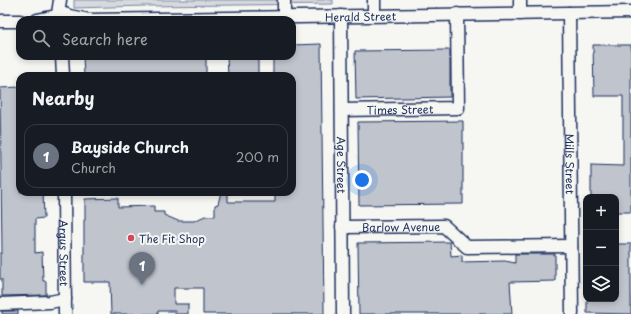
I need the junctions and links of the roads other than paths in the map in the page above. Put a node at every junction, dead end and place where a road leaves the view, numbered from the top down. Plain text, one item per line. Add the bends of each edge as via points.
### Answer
1 (62, 0) edge
2 (284, 0) edge
3 (374, 0) edge
4 (520, 0) edge
5 (631, 12) edge
6 (569, 13) junction
7 (457, 14) junction
8 (520, 14) junction
9 (374, 15) junction
10 (62, 16) edge
11 (284, 16) edge
12 (341, 16) junction
13 (296, 17) edge
14 (0, 21) edge
15 (16, 21) edge
16 (62, 60) edge
17 (63, 72) edge
18 (342, 110) junction
19 (64, 196) edge
20 (342, 227) junction
21 (571, 246) junction
22 (65, 299) junction
23 (0, 304) edge
24 (65, 314) edge
25 (343, 314) edge
26 (572, 314) edge

1 - 10 street
2 - 11 street
3 - 9 street
4 - 8 street
5 - 6 street, Herald Street
6 - 8 street, Herald Street
6 - 21 street, Mills Street
7 - 8 street, Herald Street
7 - 9 street, Herald Street
7 - 18 street, Times Street via 458,108
9 - 12 street, Herald Street
12 - 13 street, Herald Street
12 - 18 street, Age Street
14 - 15 street
16 - 17 street
18 - 20 street, Age Street
19 - 22 street, Argus Street
20 - 21 street, Barlow Avenue via 444,226 467,247
20 - 25 street, Age Street
21 - 26 street, Mills Street
22 - 23 street
22 - 24 street, Argus Street

